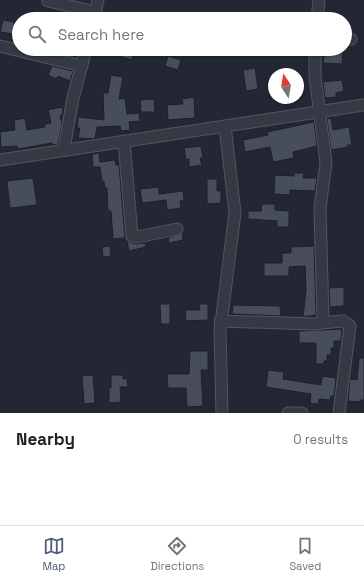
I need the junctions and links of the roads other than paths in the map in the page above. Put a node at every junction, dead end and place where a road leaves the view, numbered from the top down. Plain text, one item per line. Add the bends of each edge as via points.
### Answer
1 (98, 0) edge
2 (318, 0) edge
3 (48, 1) dead end
4 (82, 12) edge
5 (95, 12) edge
6 (317, 12) edge
7 (0, 46) edge
8 (12, 49) edge
9 (41, 56) edge
10 (84, 56) edge
11 (315, 56) edge
12 (82, 66) junction
13 (364, 105) edge
14 (318, 112) junction
15 (225, 126) junction
16 (124, 141) junction
17 (64, 149) junction
18 (0, 160) edge
19 (177, 229) dead end
20 (220, 321) junction
21 (321, 323) junction
22 (222, 413) edge
23 (288, 413) edge
24 (296, 413) edge
25 (302, 413) edge
26 (338, 413) edge

1 - 5 street
2 - 6 street
3 - 4 street
7 - 8 street
9 - 12 street
10 - 12 street
11 - 14 street
12 - 17 street via 73,98
13 - 14 street
14 - 15 street
14 - 21 street via 326,163 320,208 324,317
15 - 16 street
15 - 20 street via 235,213
16 - 17 street
16 - 19 street via 132,236 137,238
17 - 18 street
20 - 21 street
20 - 22 street
21 - 26 street via 343,321 350,326
23 - 24 street
24 - 25 street

